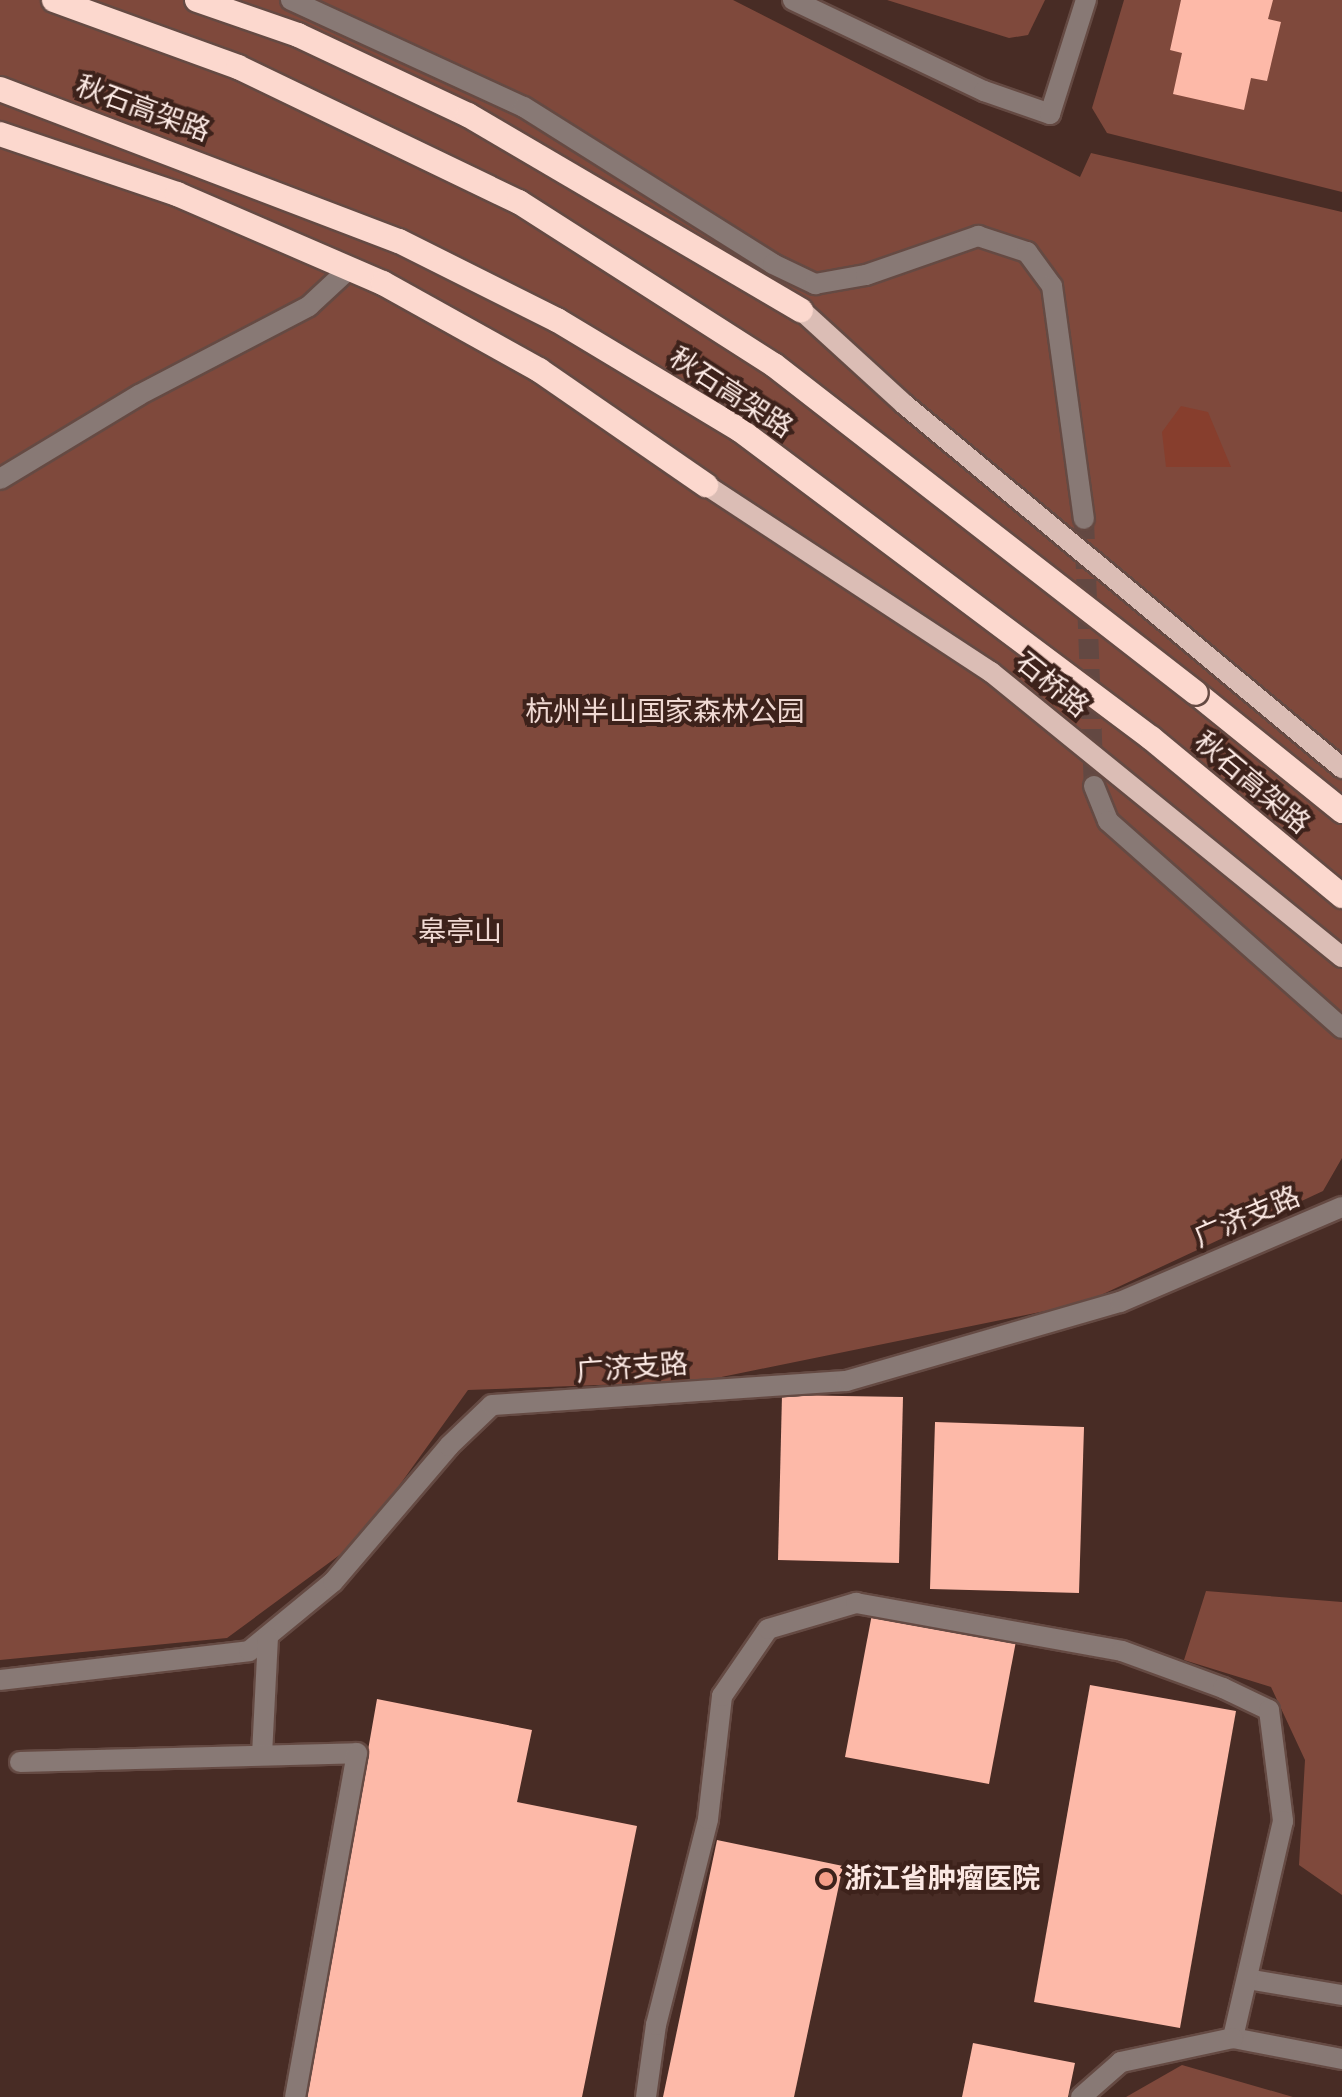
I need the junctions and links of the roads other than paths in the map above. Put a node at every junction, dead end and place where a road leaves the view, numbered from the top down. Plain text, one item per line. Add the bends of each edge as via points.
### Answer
1 (54, 0) edge
2 (197, 0) edge
3 (291, 0) edge
4 (1086, 0) edge
5 (795, 1) edge
6 (0, 89) edge
7 (0, 134) edge
8 (350, 268) junction
9 (801, 310) joint
10 (0, 479) edge
11 (706, 485) joint
12 (1084, 519) tunnel mouth
13 (1342, 768) edge
14 (1094, 786) tunnel mouth
15 (1342, 811) edge
16 (1342, 896) edge
17 (1342, 957) edge
18 (1342, 1028) edge
19 (1342, 1207) edge
20 (268, 1637) junction
21 (0, 1680) edge
22 (262, 1755) junction
23 (20, 1762) dead end
24 (1247, 1979) junction
25 (1342, 1995) edge
26 (1233, 2038) junction
27 (1342, 2059) edge
28 (295, 2097) edge
29 (646, 2097) edge
30 (1081, 2097) edge

1 - 15 highway, 秋石高架路, bridge via 238,67 420,151 583,242 774,365
2 - 9 highway via 298,35 468,115
3 - 12 street via 524,107 773,264 815,284 866,275 978,236 1027,252 1052,286
4 - 5 street via 1050,114 984,91
6 - 16 highway, 秋石高架路, bridge via 399,241 557,320 740,430 1151,738
7 - 8 highway via 177,194
8 - 10 street via 309,306 139,395
8 - 11 highway via 539,370
9 - 13 main road via 904,404
11 - 17 main road, 石桥路 via 991,672
14 - 18 street via 1108,821
19 - 20 street, 广济支路 via 1120,1302 846,1381 492,1405 449,1446 333,1582
20 - 21 street, 广济支路 via 249,1651
20 - 22 street
22 - 23 street
22 - 28 street via 357,1753
24 - 25 street
24 - 26 street
24 - 29 street via 1283,1821 1269,1710 1122,1651 856,1603 768,1629 722,1696 708,1819 656,2025
26 - 27 street
26 - 30 street via 1121,2062

